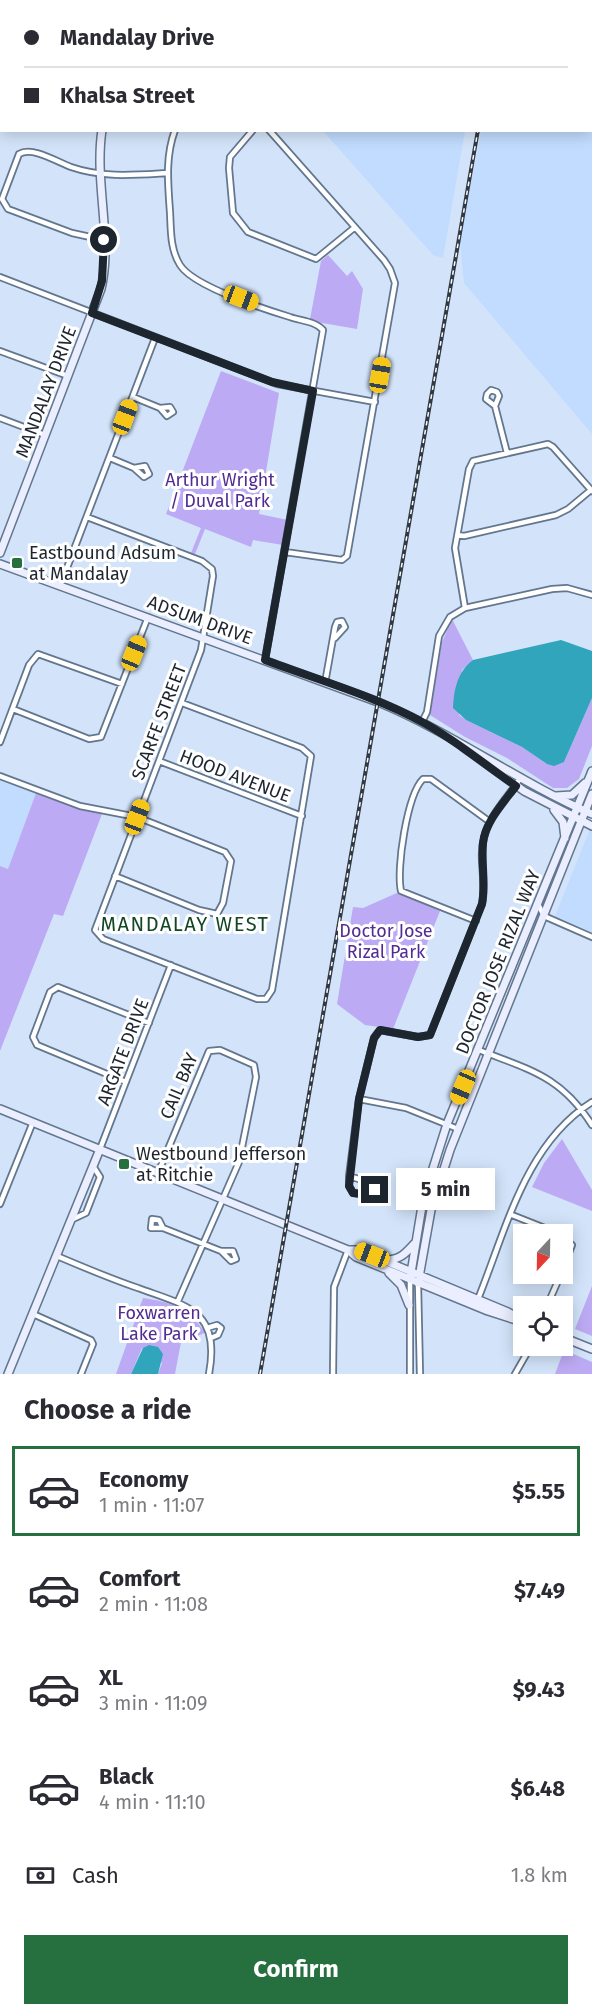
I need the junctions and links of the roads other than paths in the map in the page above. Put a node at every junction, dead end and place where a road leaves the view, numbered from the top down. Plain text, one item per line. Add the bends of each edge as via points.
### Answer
1 (102, 132) edge
2 (175, 132) edge
3 (250, 132) edge
4 (270, 132) edge
5 (167, 173) junction
6 (100, 174) junction
7 (354, 228) junction
8 (104, 240) junction
9 (0, 278) edge
10 (92, 313) junction
11 (155, 338) junction
12 (0, 351) edge
13 (68, 376) junction
14 (313, 391) junction
15 (133, 397) junction
16 (375, 402) junction
17 (495, 406) dead end
18 (160, 408) dead end
19 (0, 418) edge
20 (45, 435) junction
21 (507, 453) junction
22 (110, 458) junction
23 (134, 468) dead end
24 (591, 490) edge
25 (87, 517) junction
26 (458, 535) junction
27 (285, 552) junction
28 (0, 553) edge
29 (0, 564) edge
30 (60, 586) junction
31 (592, 595) edge
32 (465, 608) junction
33 (148, 617) junction
34 (203, 636) junction
35 (335, 638) dead end
36 (265, 660) junction
37 (325, 683) junction
38 (122, 684) junction
39 (182, 703) junction
40 (13, 709) junction
41 (422, 722) junction
42 (454, 740) junction
43 (0, 742) edge
44 (159, 761) junction
45 (592, 771) edge
46 (0, 776) edge
47 (521, 777) junction
48 (589, 780) junction
49 (516, 786) junction
50 (592, 794) edge
51 (554, 796) junction
52 (550, 806) junction
53 (578, 808) junction
54 (589, 812) edge
55 (302, 816) junction
56 (137, 817) junction
57 (573, 818) junction
58 (581, 821) junction
59 (490, 822) junction
60 (592, 826) edge
61 (565, 839) junction
62 (115, 876) junction
63 (538, 903) junction
64 (544, 916) junction
65 (476, 921) junction
66 (592, 937) edge
67 (171, 965) junction
68 (149, 1023) junction
69 (479, 1050) junction
70 (489, 1054) junction
71 (126, 1082) junction
72 (359, 1099) junction
73 (592, 1102) edge
74 (0, 1108) edge
75 (582, 1109) junction
76 (33, 1122) junction
77 (447, 1125) junction
78 (592, 1125) edge
79 (458, 1129) junction
80 (100, 1149) junction
81 (93, 1166) junction
82 (158, 1173) junction
83 (350, 1176) junction
84 (224, 1200) junction
85 (0, 1204) edge
86 (512, 1215) junction
87 (71, 1220) junction
88 (534, 1224) edge
89 (163, 1228) dead end
90 (415, 1243) junction
91 (202, 1244) junction
92 (348, 1250) junction
93 (221, 1251) dead end
94 (57, 1256) junction
95 (384, 1264) junction
96 (410, 1275) junction
97 (419, 1279) junction
98 (477, 1299) junction
99 (178, 1301) junction
100 (409, 1305) junction
101 (33, 1314) junction
102 (513, 1316) edge
103 (513, 1319) edge
104 (207, 1328) junction
105 (211, 1338) junction
106 (573, 1341) edge
107 (592, 1349) edge
108 (525, 1356) edge
109 (8, 1374) edge
110 (81, 1374) edge
111 (209, 1374) edge
112 (333, 1374) edge
113 (410, 1374) edge
114 (420, 1374) edge
115 (515, 1374) edge

1 - 6 street, MANDALAY DRIVE
2 - 5 street
3 - 7 street via 235,149 229,168 233,213 248,232 316,259
4 - 7 street
5 - 6 street
5 - 14 street via 173,250 189,276 323,330
6 - 8 street, MANDALAY DRIVE
6 - 8 street via 26,151 19,154 2,199 12,211
7 - 16 street via 384,260 394,283
8 - 10 street, MANDALAY DRIVE via 102,281
9 - 10 street
10 - 11 street
10 - 13 street, MANDALAY DRIVE
11 - 14 street via 277,384
11 - 15 street
12 - 13 street
13 - 20 street, MANDALAY DRIVE
14 - 16 street
14 - 27 street
15 - 18 street
15 - 22 street
16 - 27 street via 347,555 342,560 327,560
17 - 21 street
19 - 20 street
20 - 28 street, MANDALAY DRIVE
21 - 24 street via 548,444
21 - 26 street via 479,458 470,464
22 - 23 street
22 - 25 street
24 - 26 street via 556,514
25 - 30 street
25 - 34 street, SCARFE STREET via 208,564 213,576
26 - 32 street via 456,560
27 - 36 street
29 - 30 street, ADSUM DRIVE
30 - 33 street, ADSUM DRIVE
31 - 32 street via 567,588 552,589
32 - 41 street via 442,627
33 - 34 street, ADSUM DRIVE
33 - 38 street
34 - 36 street, ADSUM DRIVE
34 - 39 street, SCARFE STREET
35 - 37 street
36 - 37 street, ADSUM DRIVE
37 - 41 street, ADSUM DRIVE
38 - 40 street via 38,654 29,665
38 - 40 street via 104,731 96,740
39 - 44 street, SCARFE STREET
39 - 55 street via 308,751 311,762
40 - 43 street
41 - 42 street, ADSUM DRIVE
42 - 47 street, ADSUM DRIVE
42 - 49 street, ADSUM DRIVE
44 - 55 street, HOOD AVENUE
44 - 56 street, SCARFE STREET
45 - 48 street, DOCTOR JOSE RIZAL WAY
46 - 56 street via 80,806
47 - 49 street
47 - 51 street, ADSUM DRIVE
48 - 51 street via 572,795
48 - 53 street, DOCTOR JOSE RIZAL WAY
49 - 52 street, ADSUM DRIVE
49 - 59 street
50 - 54 street, DOCTOR JOSE RIZAL WAY
51 - 53 street, ADSUM DRIVE
52 - 57 street, ADSUM DRIVE
52 - 61 street via 563,822
53 - 54 street, ADSUM DRIVE
53 - 57 street, DOCTOR JOSE RIZAL WAY
54 - 58 street, DOCTOR JOSE RIZAL WAY
55 - 67 street via 270,995 257,999
56 - 62 street, SCARFE STREET
56 - 62 street via 229,856 222,910 217,914 206,913
57 - 58 street, ADSUM DRIVE
57 - 61 street, DOCTOR JOSE RIZAL WAY
58 - 60 street, ADSUM DRIVE
58 - 64 street, DOCTOR JOSE RIZAL WAY
59 - 65 street via 483,844 484,892
59 - 65 street via 431,779 423,779 414,795 403,847 401,891
61 - 63 street, DOCTOR JOSE RIZAL WAY
62 - 67 street, SCARFE STREET via 96,924 97,935
63 - 64 street
63 - 69 street, DOCTOR JOSE RIZAL WAY
64 - 66 street
64 - 70 street, DOCTOR JOSE RIZAL WAY
65 - 72 street via 430,1035 418,1037 380,1030 375,1034
67 - 68 street, ARGATE DRIVE
68 - 71 street, ARGATE DRIVE
68 - 71 street via 58,987 50,992 33,1037 37,1046
69 - 70 street
69 - 77 street, DOCTOR JOSE RIZAL WAY
70 - 75 street via 551,1081 571,1095
70 - 79 street, DOCTOR JOSE RIZAL WAY
71 - 80 street, ARGATE DRIVE
72 - 77 street via 406,1108
72 - 83 street
73 - 75 street
74 - 76 street
75 - 78 street
75 - 86 street via 544,1148
76 - 80 street
76 - 85 street
77 - 79 street
77 - 90 street, DOCTOR JOSE RIZAL WAY via 423,1200
79 - 97 street, DOCTOR JOSE RIZAL WAY via 431,1210
80 - 81 street
80 - 82 street
81 - 87 street
81 - 87 street via 100,1180 95,1193 83,1216
82 - 84 street
82 - 84 street, CAIL BAY via 206,1054 214,1049 240,1058 254,1065 256,1077 244,1147
83 - 83 street via 353,1193 371,1195 375,1190 371,1182
84 - 91 street
84 - 92 street
86 - 88 street
86 - 98 street
87 - 94 street
89 - 91 street
90 - 95 street via 397,1259
90 - 96 street, DOCTOR JOSE RIZAL WAY
91 - 93 street
91 - 99 street
92 - 95 street via 359,1250
92 - 112 street via 334,1287
94 - 99 street
94 - 101 street
95 - 96 street
95 - 100 street via 401,1285
96 - 97 street
96 - 100 street, DOCTOR JOSE RIZAL WAY
97 - 98 street
97 - 103 street
97 - 114 street, DOCTOR JOSE RIZAL WAY
98 - 102 street
99 - 104 street via 194,1311
100 - 113 street, DOCTOR JOSE RIZAL WAY
101 - 109 street
101 - 110 street via 91,1340 93,1344
104 - 105 street
104 - 105 street via 221,1328
105 - 111 street
106 - 107 street
108 - 115 street

